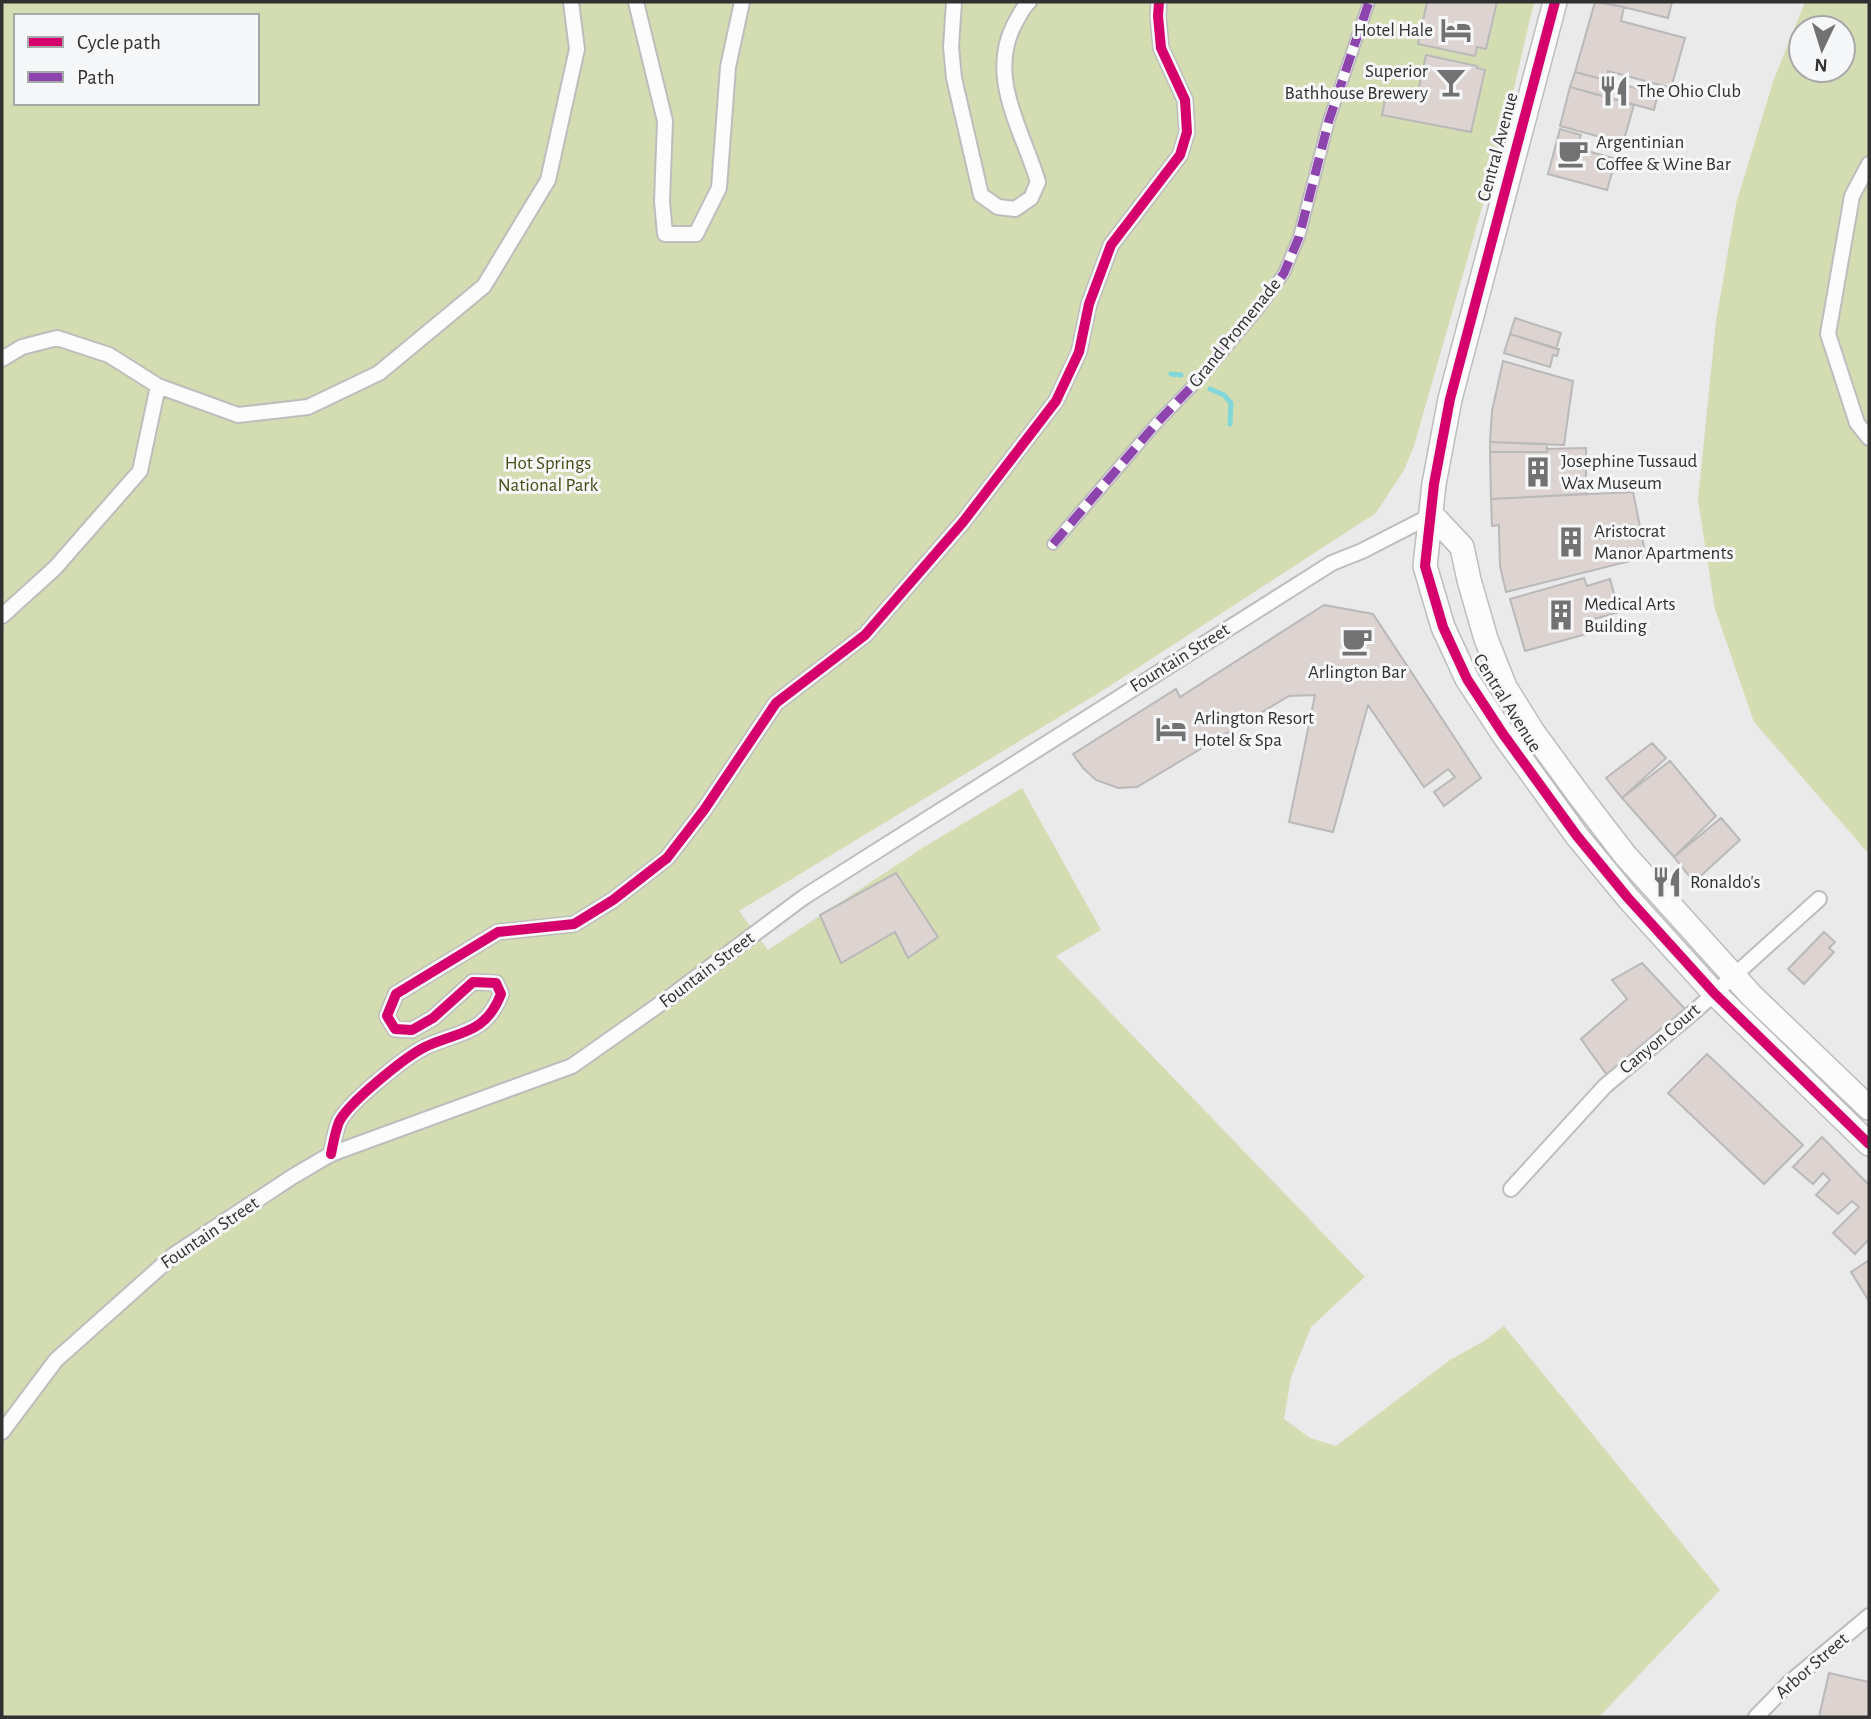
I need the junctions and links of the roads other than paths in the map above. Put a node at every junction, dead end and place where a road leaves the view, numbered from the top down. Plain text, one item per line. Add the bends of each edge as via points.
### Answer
1 (570, 2) edge
2 (636, 2) edge
3 (742, 2) edge
4 (954, 2) edge
5 (1028, 2) edge
6 (1159, 2) edge
7 (1369, 2) edge
8 (1555, 2) edge
9 (1869, 164) edge
10 (2, 359) edge
11 (158, 386) junction
12 (1869, 438) edge
13 (1432, 515) junction
14 (1053, 544) dead end
15 (2, 616) edge
16 (1819, 899) dead end
17 (1734, 975) junction
18 (1714, 993) junction
19 (1869, 1108) edge
20 (1869, 1144) edge
21 (331, 1154) junction
22 (1511, 1189) dead end
23 (2, 1432) edge
24 (1869, 1616) edge
25 (1756, 1717) edge

1 - 11 street via 577,49 548,180 484,286 379,373 308,407 238,415
2 - 3 street via 665,121 665,234 696,234 719,188 728,67
4 - 5 street via 954,78 981,195 998,207 1015,209 1031,198 1038,182 1006,97 1003,68 1008,37
6 - 21 street via 1161,48 1185,100 1187,132 1180,155 1111,244 1089,304 1079,352 1056,401 963,522 864,635 776,703 667,858 574,924 498,932 396,995 387,1016 395,1029 412,1030 433,1018 473,982 496,983 501,994 495,1010 470,1032 424,1048 370,1088 339,1121
7 - 14 street, Grand Promenade via 1284,273 1203,375
8 - 13 main road, Central Avenue via 1450,399
9 - 12 street via 1852,196 1828,334 1857,423
10 - 11 street via 22,347 57,338 110,355
11 - 15 street via 140,471 55,568
13 - 17 main road, Central Avenue via 1462,547 1486,639 1505,687 1533,732 1625,855
13 - 18 main road, Central Avenue via 1425,566 1443,627 1467,679 1577,836
13 - 21 street, Fountain Street via 1332,563 804,897 572,1066
16 - 17 street, Canyon Court
17 - 18 street, Canyon Court
17 - 19 main road, Central Avenue
18 - 20 main road, Central Avenue
18 - 22 street, Canyon Court via 1605,1086
21 - 23 street, Fountain Street via 175,1254 56,1360
24 - 25 street, Arbor Street

